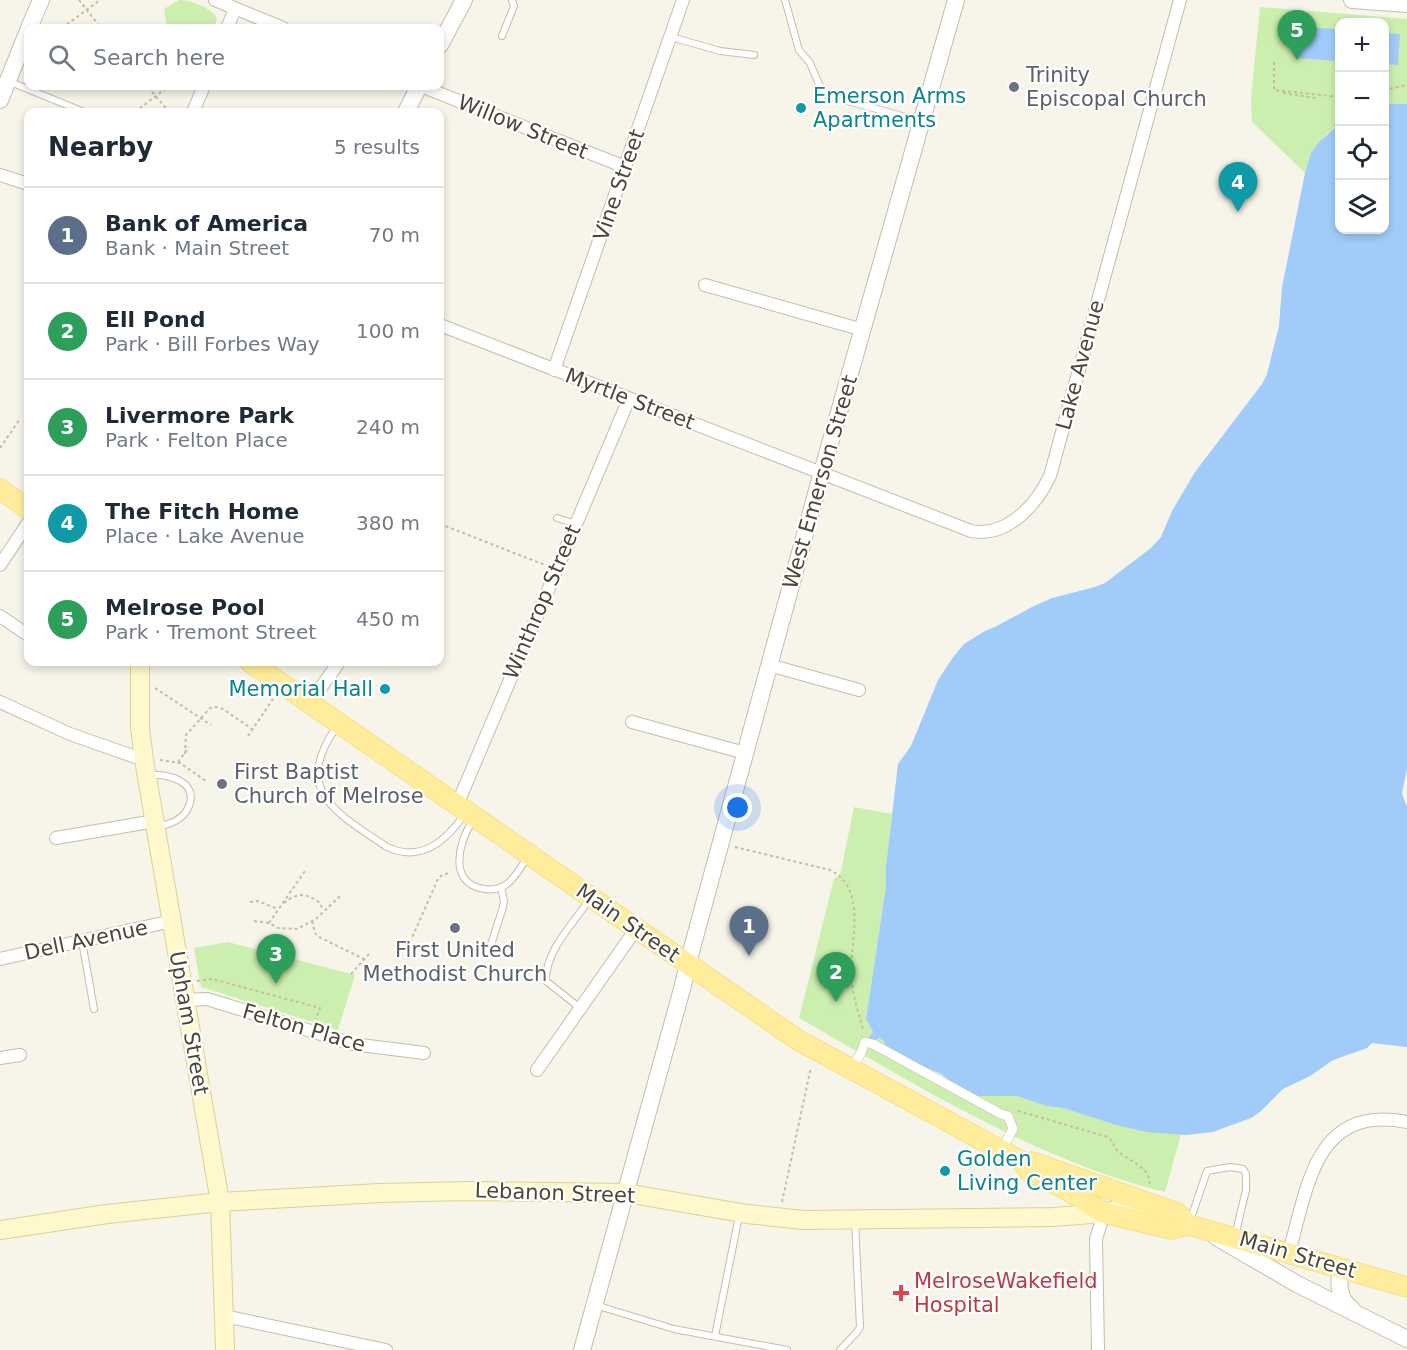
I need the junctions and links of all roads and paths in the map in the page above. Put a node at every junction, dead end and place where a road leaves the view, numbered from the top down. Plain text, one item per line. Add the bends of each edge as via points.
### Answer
1 (41, 0) edge
2 (79, 0) edge
3 (100, 0) edge
4 (214, 0) edge
5 (464, 0) edge
6 (512, 0) edge
7 (683, 0) edge
8 (785, 0) edge
9 (956, 0) edge
10 (1180, 0) edge
11 (1352, 0) edge
12 (1407, 4) edge
13 (233, 5) edge
14 (87, 10) junction
15 (31, 24) edge
16 (68, 24) edge
17 (98, 24) edge
18 (228, 24) edge
19 (274, 24) edge
20 (502, 36) dead end
21 (671, 37) junction
22 (444, 38) edge
23 (24, 42) edge
24 (754, 55) dead end
25 (1274, 62) dead end
26 (8, 81) junction
27 (1407, 85) edge
28 (24, 88) edge
29 (1389, 89) edge
30 (30, 90) edge
31 (163, 90) edge
32 (202, 90) edge
33 (418, 90) edge
34 (430, 90) edge
35 (152, 92) dead end
36 (155, 96) junction
37 (1335, 97) edge
38 (0, 100) edge
39 (74, 108) edge
40 (140, 108) edge
41 (165, 108) edge
42 (195, 108) edge
43 (408, 108) edge
44 (920, 122) junction
45 (625, 167) junction
46 (0, 175) edge
47 (24, 183) edge
48 (705, 285) dead end
49 (444, 327) edge
50 (863, 330) junction
51 (554, 370) junction
52 (629, 399) junction
53 (20, 419) dead end
54 (0, 448) edge
55 (822, 472) junction
56 (0, 489) edge
57 (24, 505) edge
58 (557, 518) dead end
59 (576, 524) junction
60 (444, 526) edge
61 (24, 529) edge
62 (0, 565) edge
63 (556, 569) junction
64 (0, 616) edge
65 (24, 632) edge
66 (769, 665) junction
67 (140, 666) edge
68 (146, 666) edge
69 (263, 666) edge
70 (336, 666) edge
71 (283, 684) junction
72 (141, 688) junction
73 (859, 690) dead end
74 (0, 702) edge
75 (310, 703) junction
76 (201, 719) junction
77 (632, 722) dead end
78 (339, 723) junction
79 (211, 725) dead end
80 (252, 729) junction
81 (248, 736) dead end
82 (189, 747) dead end
83 (745, 753) junction
84 (184, 754) junction
85 (178, 762) junction
86 (146, 768) junction
87 (206, 781) dead end
88 (466, 811) junction
89 (155, 825) junction
90 (56, 838) dead end
91 (720, 844) junction
92 (530, 855) junction
93 (459, 870) junction
94 (305, 871) dead end
95 (501, 887) junction
96 (341, 895) dead end
97 (591, 897) junction
98 (250, 902) dead end
99 (282, 905) junction
100 (278, 909) junction
101 (322, 913) junction
102 (172, 921) junction
103 (254, 921) dead end
104 (312, 921) junction
105 (269, 923) junction
106 (636, 929) junction
107 (82, 941) junction
108 (398, 943) dead end
109 (369, 954) dead end
110 (488, 954) dead end
111 (0, 959) edge
112 (364, 959) junction
113 (688, 964) junction
114 (351, 974) dead end
115 (184, 992) junction
116 (580, 1008) junction
117 (94, 1009) dead end
118 (312, 1032) junction
119 (865, 1042) junction
120 (815, 1050) junction
121 (424, 1053) dead end
122 (20, 1055) dead end
123 (0, 1058) edge
124 (851, 1069) junction
125 (537, 1070) dead end
126 (1008, 1116) junction
127 (1407, 1122) edge
128 (1001, 1151) junction
129 (1021, 1161) junction
130 (626, 1193) junction
131 (1147, 1196) junction
132 (220, 1202) junction
133 (740, 1213) junction
134 (1104, 1213) junction
135 (779, 1218) junction
136 (855, 1220) junction
137 (1194, 1226) junction
138 (0, 1230) edge
139 (1235, 1237) junction
140 (1289, 1252) junction
141 (1341, 1268) junction
142 (1407, 1287) edge
143 (595, 1304) junction
144 (224, 1316) junction
145 (1362, 1316) junction
146 (715, 1336) junction
147 (1407, 1340) edge
148 (766, 1348) edge
149 (225, 1350) edge
150 (386, 1350) edge
151 (582, 1350) edge
152 (787, 1350) edge
153 (840, 1350) edge
154 (1098, 1350) edge

1 - 15 street
2 - 14 path
3 - 14 path
4 - 13 street
5 - 22 street
6 - 20 lane via 514,6
7 - 21 street, Vine Street
8 - 44 lane via 799,50 826,95
9 - 44 street, West Emerson Street
10 - 55 street, Lake Avenue via 1052,468 1037,498 1022,515 1007,524 976,532
11 - 12 street
13 - 18 street
13 - 19 street
14 - 16 path
14 - 17 path
21 - 24 lane via 720,51
21 - 45 street, Vine Street
23 - 26 street
25 - 37 path via 1273,88 1277,91
26 - 28 lane
26 - 38 street
27 - 29 path
30 - 39 lane
31 - 36 path
32 - 42 street
33 - 43 street
34 - 45 street, Willow Street
35 - 36 path
36 - 40 path
36 - 41 path
44 - 50 street, West Emerson Street
45 - 51 street, Vine Street
46 - 47 street
48 - 50 street
49 - 51 street, Myrtle Street
50 - 55 street, West Emerson Street
51 - 52 street, Myrtle Street
52 - 55 street, Myrtle Street
52 - 59 street, Winthrop Street
53 - 54 path
55 - 66 street, West Emerson Street
56 - 57 main road
58 - 59 lane
59 - 63 street, Winthrop Street
60 - 63 path
61 - 62 street
63 - 88 street, Winthrop Street
64 - 65 street
66 - 73 street
66 - 83 street, West Emerson Street
67 - 72 main road, Upham Street
68 - 72 main road, Upham Street
69 - 71 main road, Main Street
70 - 75 street
71 - 75 main road, Main Street
71 - 80 path
72 - 76 path
72 - 86 main road, Upham Street
74 - 86 street
75 - 78 main road, Main Street
76 - 79 path
76 - 80 path via 209,709 219,707
76 - 84 path via 186,735
77 - 83 street
78 - 88 main road, Main Street
78 - 88 lane via 324,745 318,770 324,797 341,816 387,847 408,852 442,841
80 - 81 path
82 - 84 path
83 - 91 street, West Emerson Street
84 - 85 path
85 - 86 path via 171,760
85 - 87 path
86 - 89 main road, Upham Street
86 - 89 lane via 184,783 190,792 189,806 182,816
88 - 92 main road, Main Street
88 - 93 lane
89 - 90 street
89 - 102 main road, Upham Street
91 - 113 street, West Emerson Street
91 - 119 path via 830,870 847,882 854,907 852,984
92 - 95 lane
92 - 97 main road, Main Street
93 - 95 lane via 478,887
93 - 108 path via 441,876 411,940
94 - 99 path
95 - 110 lane via 503,908
96 - 101 path
97 - 106 main road, Main Street
97 - 116 lane via 551,955 546,970 546,981
98 - 100 path
99 - 100 path
99 - 101 path via 294,896 304,895 320,903
100 - 105 path
101 - 104 path
102 - 107 street, Dell Avenue
102 - 115 main road, Upham Street
103 - 105 path
104 - 105 path via 291,929
104 - 112 path via 319,937
106 - 113 main road, Main Street
106 - 116 street
107 - 111 street, Dell Avenue
107 - 117 lane
109 - 112 path
112 - 114 path
113 - 120 main road, Main Street
113 - 130 street, West Emerson Street
115 - 118 street, Felton Place
115 - 118 path via 212,979 320,1008
115 - 132 main road, Upham Street
116 - 125 street
118 - 121 street, Felton Place via 359,1045
119 - 124 street
119 - 126 street
120 - 124 main road, Main Street
120 - 135 path
122 - 123 street
124 - 128 main road, Main Street
126 - 128 street via 1012,1129
126 - 131 path via 1019,1112 1108,1137 1116,1149 1146,1173 1150,1182
127 - 140 street via 1368,1120 1330,1141 1312,1172
128 - 129 main road, Main Street
129 - 131 main road, Main Street via 1036,1162
129 - 134 main road, Main Street via 1029,1171
130 - 132 main road, Lebanon Street via 470,1191
130 - 133 main road, Lebanon Street
130 - 143 street, West Emerson Street
131 - 134 main road, Lebanon Street
131 - 137 main road, Main Street
132 - 138 main road, Lebanon Street
132 - 144 main road, Upham Street
133 - 135 main road, Lebanon Street
133 - 146 lane
134 - 136 main road, Lebanon Street via 1015,1219
134 - 137 main road, Main Street via 1171,1229
134 - 154 street via 1096,1239
135 - 136 main road, Lebanon Street
136 - 153 lane via 858,1330
137 - 139 main road, Main Street
137 - 139 lane via 1207,1171 1237,1166 1243,1169 1247,1182
137 - 145 street
139 - 140 main road, Main Street
140 - 141 main road, Main Street
141 - 142 main road, Main Street
141 - 145 street via 1341,1297
143 - 146 lane via 674,1329
143 - 151 street, West Emerson Street
144 - 149 main road, Upham Street
144 - 150 street
145 - 147 street
146 - 148 lane
148 - 152 lane

